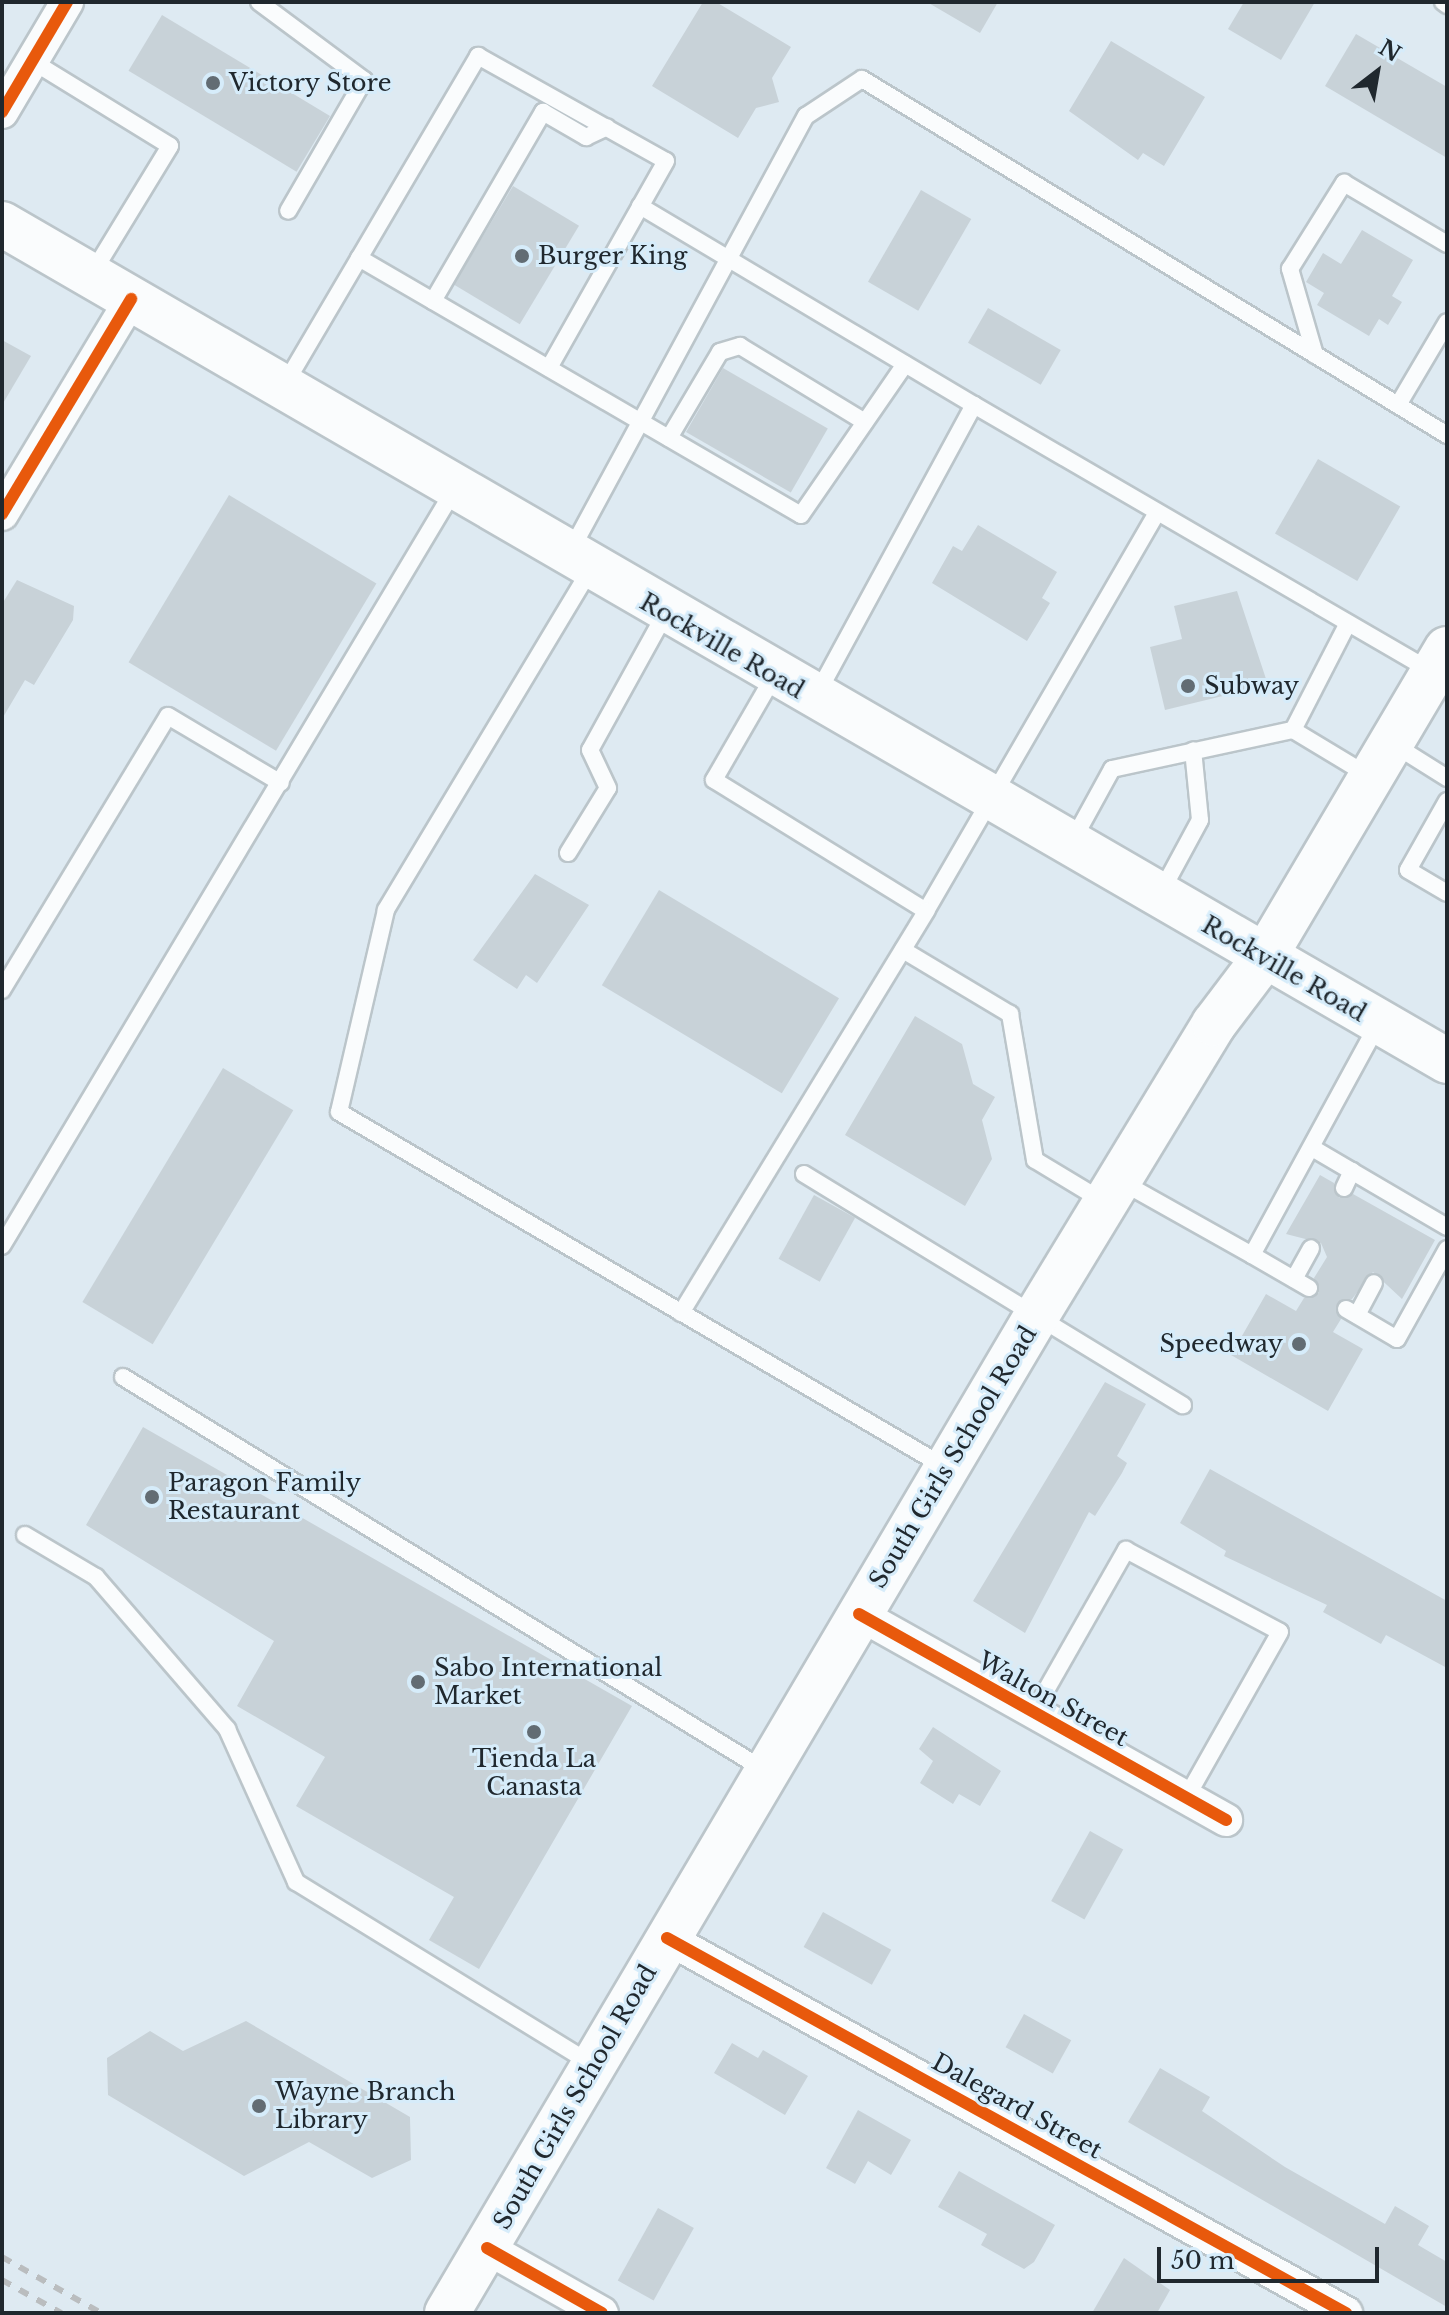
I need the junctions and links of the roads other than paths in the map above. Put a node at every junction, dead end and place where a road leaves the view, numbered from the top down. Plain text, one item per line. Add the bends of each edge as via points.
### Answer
1 (67, 2) edge
2 (259, 2) edge
3 (32, 61) junction
4 (2, 112) edge
5 (607, 127) junction
6 (640, 206) junction
7 (288, 211) dead end
8 (2, 224) edge
9 (1447, 244) edge
10 (359, 258) junction
11 (727, 258) junction
12 (92, 276) junction
13 (131, 299) junction
14 (433, 301) junction
15 (1447, 322) edge
16 (1315, 355) junction
17 (905, 364) junction
18 (549, 368) junction
19 (282, 388) junction
20 (974, 405) junction
21 (1398, 405) junction
22 (641, 421) junction
23 (865, 422) junction
24 (1447, 435) edge
25 (669, 438) junction
26 (454, 490) junction
27 (1157, 512) junction
28 (2, 514) edge
29 (578, 563) junction
30 (665, 614) junction
31 (1348, 623) junction
32 (1440, 661) edge
33 (774, 676) junction
34 (814, 699) junction
35 (1293, 730) junction
36 (1193, 750) junction
37 (1382, 760) junction
38 (1447, 778) edge
39 (281, 783) junction
40 (991, 801) junction
41 (1447, 801) edge
42 (1071, 845) junction
43 (568, 853) dead end
44 (1447, 893) edge
45 (1158, 897) junction
46 (926, 911) junction
47 (903, 950) junction
48 (1264, 958) junction
49 (2, 990) edge
50 (1378, 1022) junction
51 (1447, 1061) edge
52 (1314, 1149) junction
53 (1352, 1171) junction
54 (804, 1174) dead end
55 (1344, 1188) dead end
56 (1114, 1193) junction
57 (1415, 1208) junction
58 (1407, 1224) dead end
59 (1447, 1227) edge
60 (2, 1246) edge
61 (1311, 1248) dead end
62 (1447, 1249) edge
63 (1252, 1255) junction
64 (1294, 1279) junction
65 (1374, 1283) dead end
66 (1309, 1288) dead end
67 (681, 1313) junction
68 (1037, 1315) junction
69 (123, 1377) dead end
70 (1183, 1405) dead end
71 (949, 1469) junction
72 (25, 1535) dead end
73 (859, 1614) junction
74 (1033, 1713) junction
75 (766, 1771) junction
76 (1186, 1798) junction
77 (1226, 1820) dead end
78 (667, 1938) junction
79 (594, 2064) junction
80 (487, 2248) junction
81 (447, 2313) edge
82 (602, 2313) edge
83 (1346, 2313) edge

1 - 3 street
2 - 7 lane via 364,80
3 - 4 street
3 - 12 lane via 170,146
5 - 6 lane via 666,161
5 - 10 lane via 478,56
5 - 14 lane via 586,137 543,112
6 - 11 lane
6 - 18 lane
8 - 12 main road, Rockville Road
9 - 16 lane via 1344,183 1290,269
10 - 14 lane
10 - 19 lane
11 - 16 lane via 806,116 862,79
11 - 17 lane
11 - 22 lane
12 - 13 main road, Rockville Road
13 - 19 main road, Rockville Road
13 - 28 street
14 - 18 lane
15 - 21 lane
16 - 21 lane
17 - 20 lane
17 - 23 lane
18 - 22 lane
19 - 26 main road, Rockville Road
20 - 27 lane
20 - 34 lane
21 - 24 lane
22 - 25 lane
22 - 29 lane
23 - 25 lane via 801,515
23 - 25 lane via 740,346 720,352
26 - 29 main road, Rockville Road
26 - 39 lane
27 - 31 lane
27 - 40 lane
29 - 30 main road, Rockville Road
29 - 67 lane via 386,910 339,1112
30 - 33 main road, Rockville Road
30 - 43 lane via 590,750 608,788
31 - 32 lane
31 - 35 lane
32 - 37 main road, South Girls School Road
33 - 34 main road, Rockville Road
33 - 46 lane via 714,780
34 - 40 main road, Rockville Road
35 - 36 lane
35 - 37 lane
36 - 42 lane via 1112,769
36 - 45 lane via 1200,820
37 - 38 lane
37 - 48 main road, South Girls School Road
39 - 49 lane via 168,716
39 - 60 lane
40 - 42 main road, Rockville Road
40 - 46 lane
41 - 44 lane via 1408,870
42 - 45 main road, Rockville Road
45 - 48 main road, Rockville Road
46 - 47 lane
47 - 56 lane via 1010,1014 1035,1160
47 - 67 lane
48 - 50 main road, Rockville Road
48 - 56 main road, South Girls School Road via 1214,1024
50 - 51 main road, Rockville Road
50 - 52 lane
52 - 53 lane
52 - 63 lane
53 - 55 lane
53 - 57 lane
54 - 68 lane
56 - 63 lane
56 - 68 main road, South Girls School Road
57 - 58 lane
57 - 59 lane
61 - 64 lane
62 - 65 lane via 1397,1339 1351,1312
63 - 64 lane
64 - 66 lane
67 - 71 lane
68 - 70 lane
68 - 71 main road, South Girls School Road
69 - 75 lane
71 - 73 main road, South Girls School Road
72 - 79 lane via 96,1577 227,1729 296,1882
73 - 74 street, Walton Street
73 - 75 main road, South Girls School Road
74 - 76 street, Walton Street
74 - 76 lane via 1126,1550 1280,1632
75 - 78 main road, South Girls School Road
76 - 77 street, Walton Street
78 - 79 main road, South Girls School Road
78 - 83 street, Dalegard Street
79 - 80 main road, South Girls School Road
80 - 81 main road, South Girls School Road
80 - 82 street

